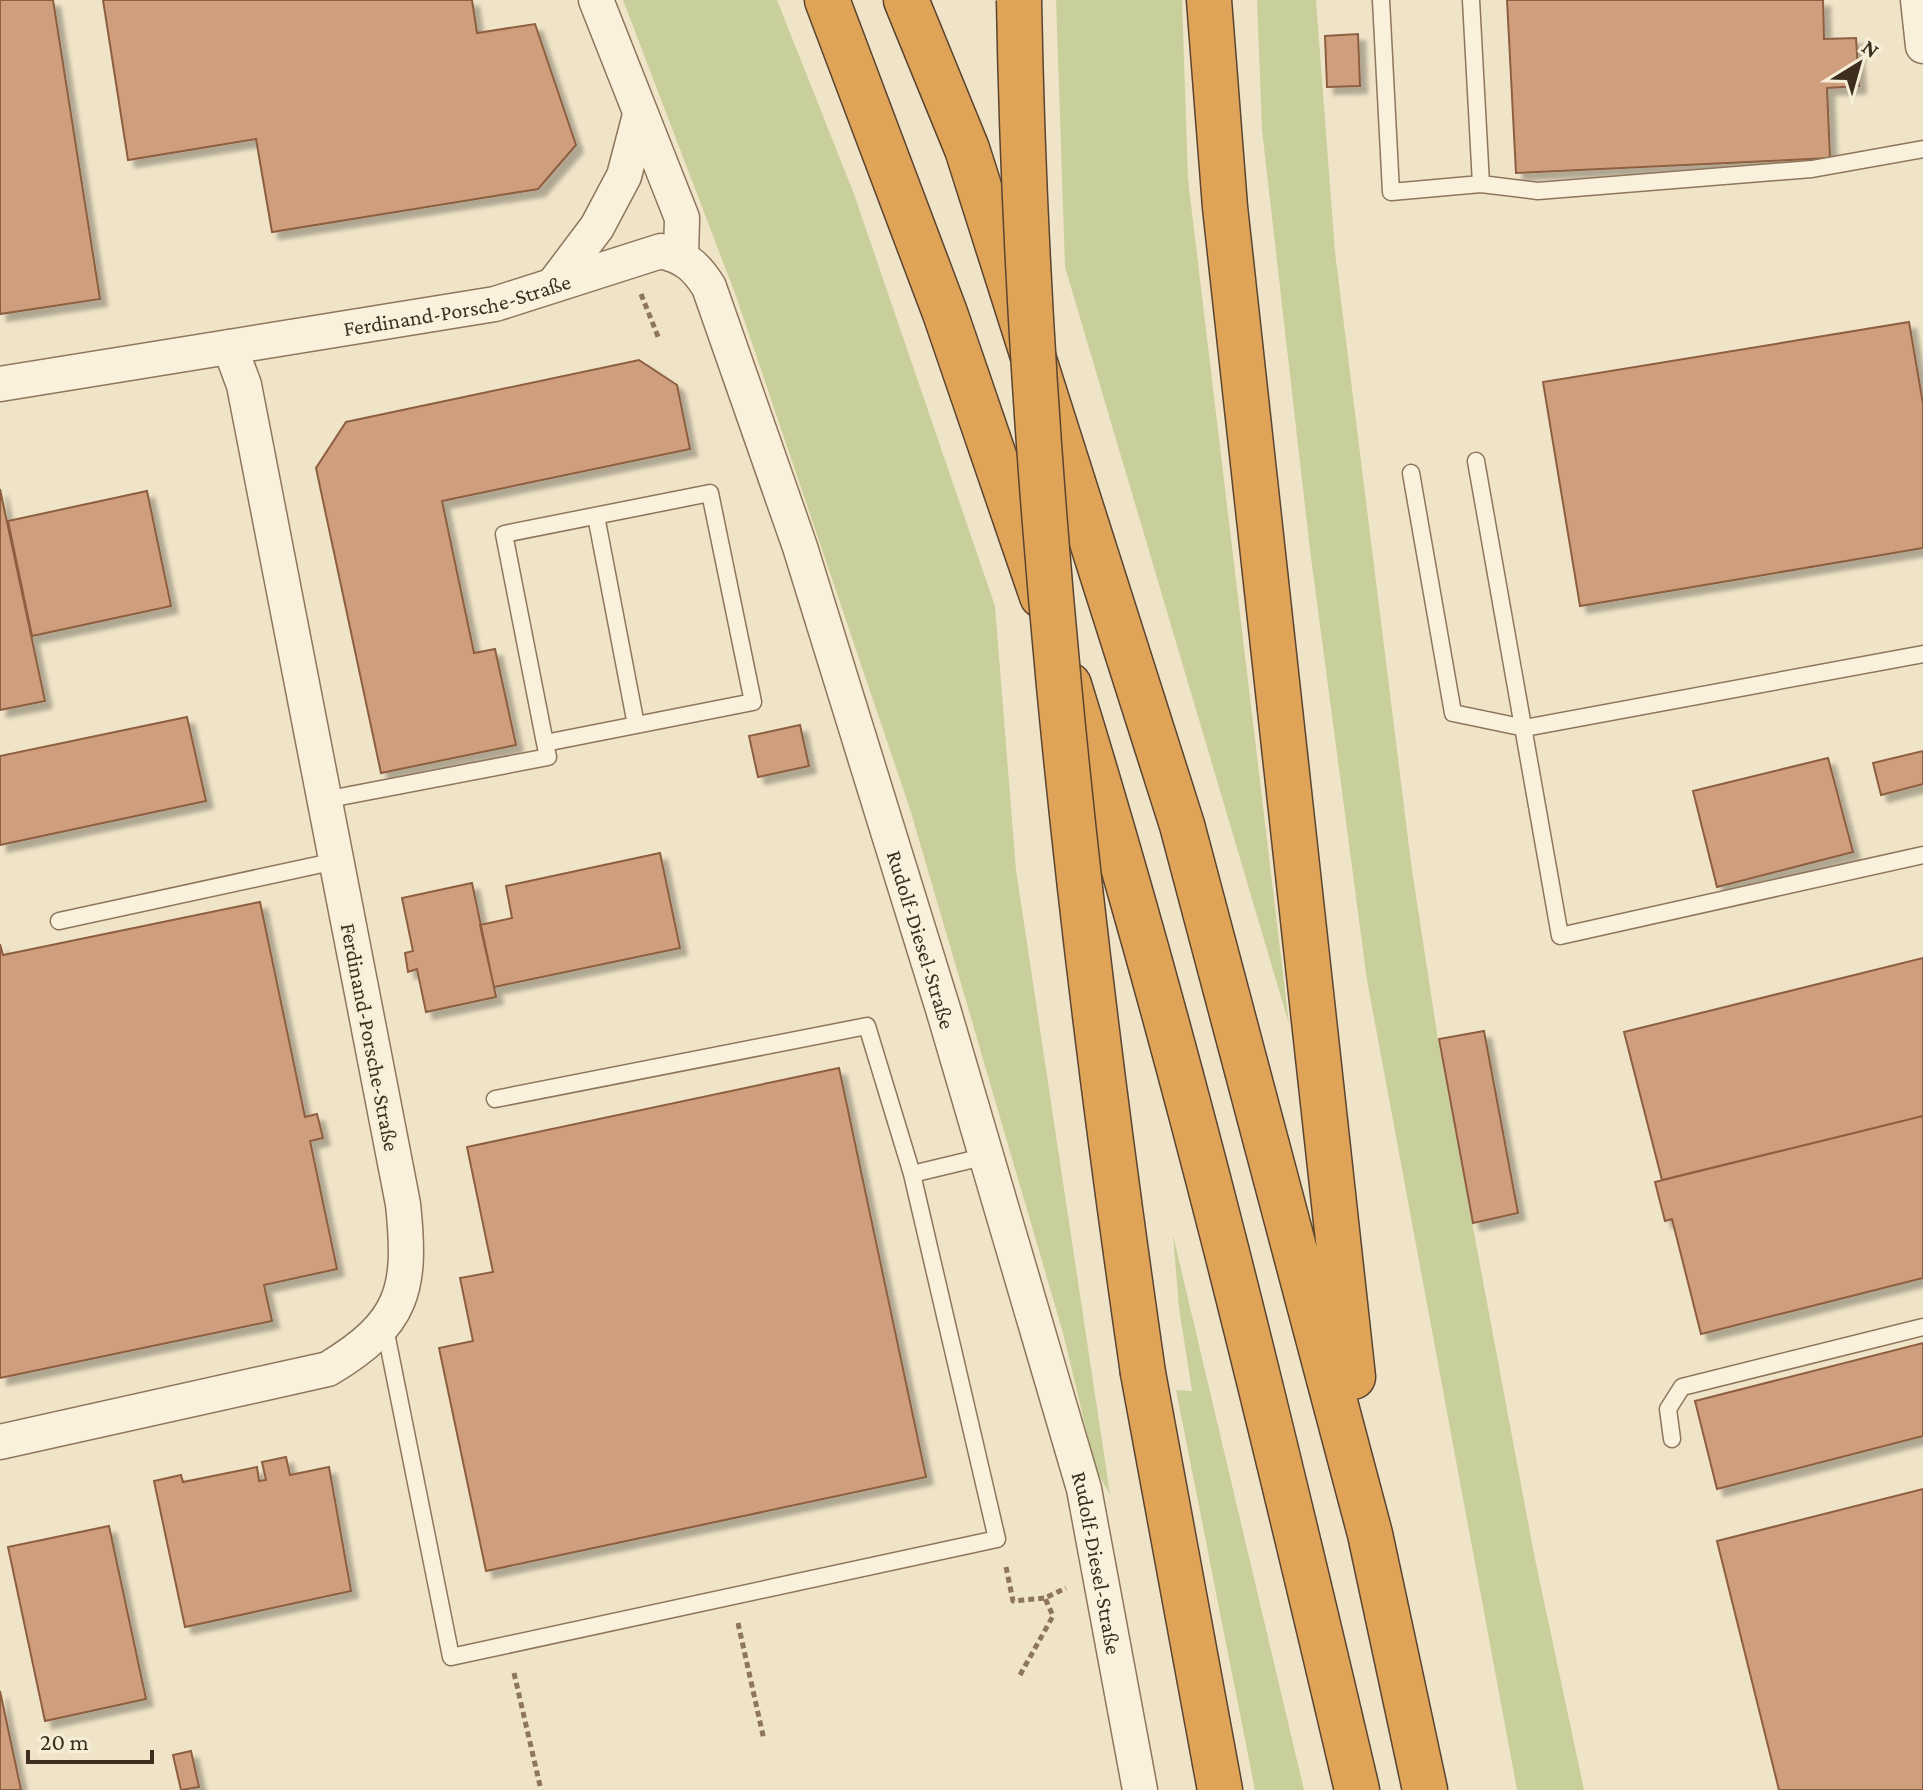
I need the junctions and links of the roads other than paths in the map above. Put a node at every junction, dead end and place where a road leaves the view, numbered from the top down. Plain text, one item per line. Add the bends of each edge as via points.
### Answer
1 (596, 0) edge
2 (827, 0) edge
3 (906, 0) edge
4 (1019, 0) edge
5 (1209, 0) edge
6 (1381, 0) edge
7 (1471, 0) edge
8 (1918, 0) edge
9 (1923, 46) edge
10 (640, 115) junction
11 (1923, 149) edge
12 (1481, 184) junction
13 (681, 256) junction
14 (554, 284) junction
15 (230, 347) junction
16 (0, 384) edge
17 (1476, 461) dead end
18 (1411, 473) dead end
19 (596, 516) junction
20 (1923, 654) edge
21 (636, 725) junction
22 (1525, 728) junction
23 (545, 743) junction
24 (324, 800) junction
25 (1923, 855) edge
26 (336, 861) junction
27 (59, 921) dead end
28 (495, 1099) dead end
29 (987, 1156) junction
30 (912, 1174) junction
31 (384, 1323) junction
32 (1923, 1327) edge
33 (1672, 1439) dead end
34 (0, 1442) edge
35 (1370, 1534) junction
36 (1140, 1790) edge
37 (1220, 1790) edge
38 (1357, 1790) edge
39 (1425, 1790) edge

1 - 10 street
2 - 38 highway via 1011,500 1086,739 1262,1385
3 - 35 highway via 967,149 1182,825
4 - 37 highway, bridge via 1027,234 1059,691 1102,1086 1143,1373
5 - 35 highway via 1227,223
6 - 12 lane via 1391,192
7 - 12 lane
8 - 9 street
10 - 13 street via 682,218
10 - 14 street via 624,176 597,227
11 - 12 lane via 1812,169 1538,191
13 - 14 street, Ferdinand-Porsche-Straße via 661,251
13 - 29 street, Rudolf-Diesel-Straße via 709,287 794,530
14 - 15 street, Ferdinand-Porsche-Straße via 495,304
15 - 16 street, Ferdinand-Porsche-Straße
15 - 24 street, Ferdinand-Porsche-Straße via 244,385
17 - 22 lane
18 - 22 lane via 1453,713
19 - 21 lane
19 - 21 lane via 710,493 753,702
19 - 23 lane via 504,534
20 - 22 lane
21 - 23 lane
22 - 25 lane via 1560,936
23 - 24 lane via 548,757
24 - 26 street, Ferdinand-Porsche-Straße
26 - 27 lane
26 - 31 street, Ferdinand-Porsche-Straße via 403,1204 408,1255 397,1306
28 - 30 lane via 867,1026
29 - 30 lane
29 - 36 street, Rudolf-Diesel-Straße via 1084,1489
30 - 31 lane via 997,1539 451,1657
31 - 34 street, Ferdinand-Porsche-Straße via 367,1345 328,1369
32 - 33 lane via 1682,1387 1668,1409
35 - 39 highway

